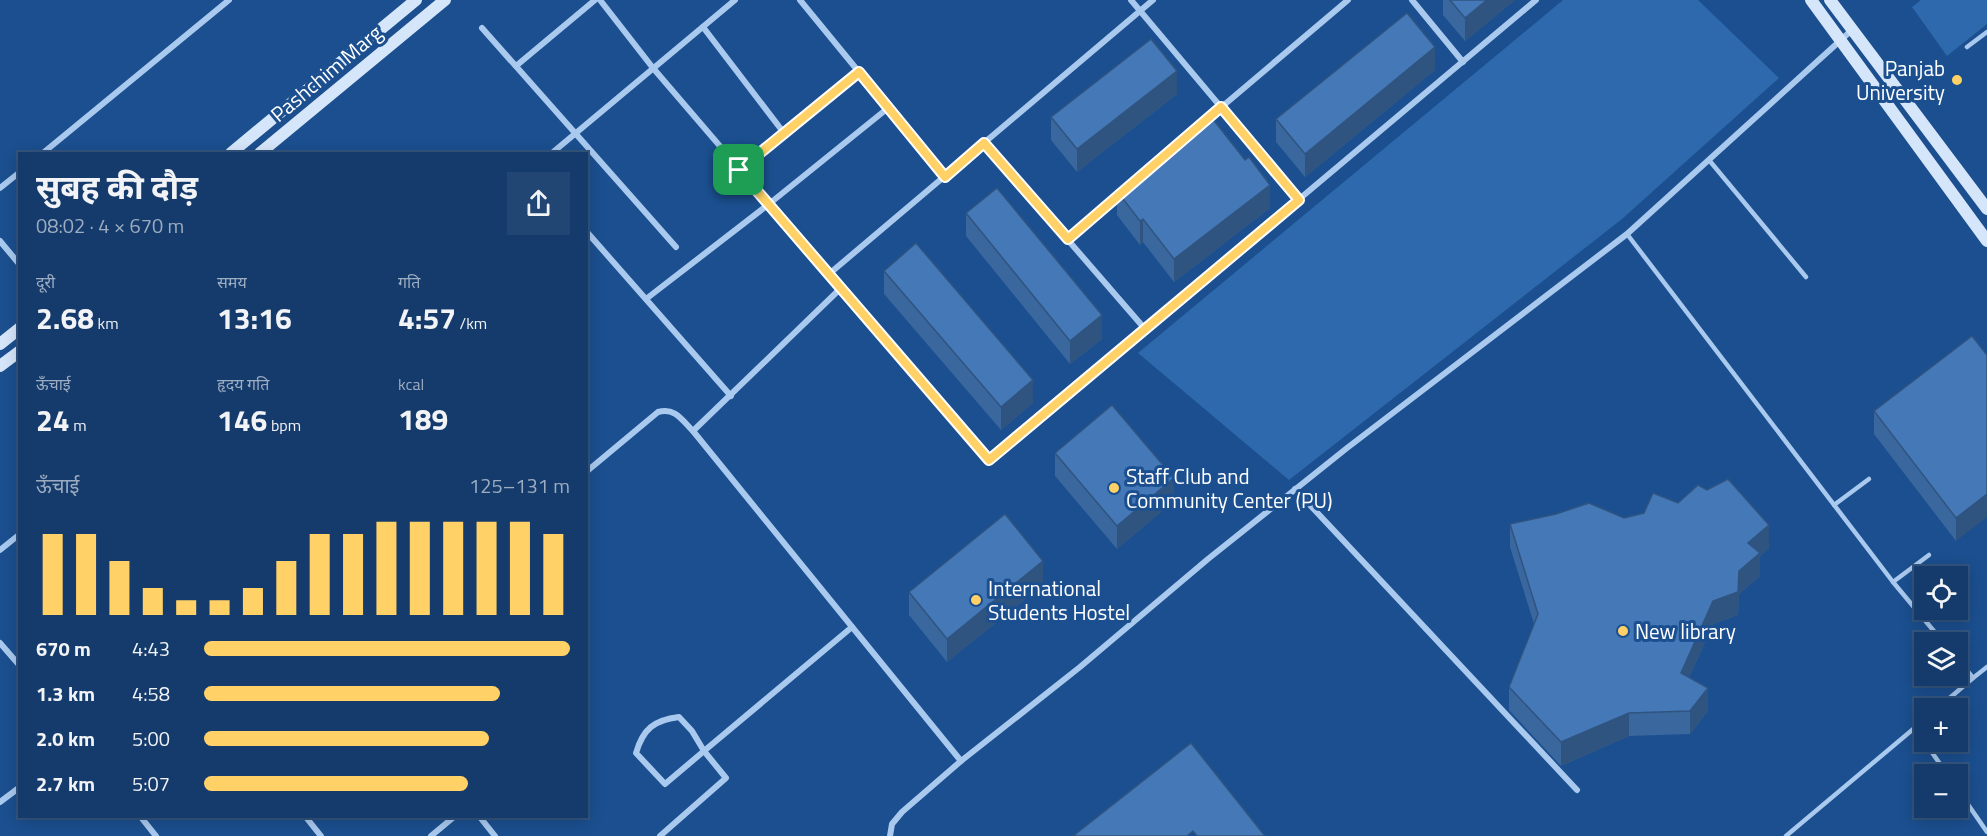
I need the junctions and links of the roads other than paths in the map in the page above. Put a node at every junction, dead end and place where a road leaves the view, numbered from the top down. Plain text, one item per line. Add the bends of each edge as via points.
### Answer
1 (229, 0) edge
2 (416, 0) edge
3 (445, 0) edge
4 (595, 0) edge
5 (600, 0) edge
6 (735, 0) edge
7 (800, 0) edge
8 (1131, 0) edge
9 (1153, 0) edge
10 (1348, 0) edge
11 (1412, 0) edge
12 (1536, 0) edge
13 (1811, 0) edge
14 (1830, 0) edge
15 (1140, 11) junction
16 (703, 27) junction
17 (482, 28) dead end
18 (1854, 28) junction
19 (1987, 32) edge
20 (1841, 40) junction
21 (1967, 47) dead end
22 (1463, 62) junction
23 (516, 66) junction
24 (653, 68) junction
25 (859, 72) junction
26 (1221, 107) junction
27 (888, 108) junction
28 (575, 133) junction
29 (784, 133) junction
30 (984, 143) junction
31 (44, 152) edge
32 (232, 152) edge
33 (261, 152) edge
34 (553, 152) edge
35 (1167, 154) edge
36 (1709, 160) junction
37 (739, 170) junction
38 (18, 174) edge
39 (945, 177) junction
40 (1131, 185) edge
41 (0, 188) edge
42 (1299, 200) junction
43 (769, 204) junction
44 (1987, 209) edge
45 (588, 233) edge
46 (1627, 234) junction
47 (1068, 239) junction
48 (0, 241) edge
49 (1987, 241) edge
50 (676, 247) dead end
51 (18, 263) edge
52 (829, 274) junction
53 (1806, 277) dead end
54 (841, 288) junction
55 (646, 299) junction
56 (1145, 329) junction
57 (18, 330) edge
58 (0, 344) edge
59 (18, 352) edge
60 (0, 366) edge
61 (731, 396) junction
62 (693, 431) junction
63 (588, 470) edge
64 (1869, 479) dead end
65 (1295, 489) junction
66 (1834, 505) junction
67 (18, 536) edge
68 (0, 550) edge
69 (1929, 555) dead end
70 (1893, 582) junction
71 (852, 627) junction
72 (1935, 632) edge
73 (0, 643) edge
74 (18, 664) edge
75 (1987, 667) edge
76 (1968, 672) edge
77 (1973, 678) junction
78 (1950, 698) edge
79 (1914, 729) edge
80 (704, 751) junction
81 (961, 761) junction
82 (18, 788) edge
83 (1577, 790) dead end
84 (0, 802) edge
85 (1968, 804) edge
86 (142, 818) edge
87 (307, 818) edge
88 (453, 818) edge
89 (481, 818) edge
90 (1987, 832) edge
91 (156, 836) edge
92 (321, 836) edge
93 (431, 836) edge
94 (495, 836) edge
95 (660, 836) edge
96 (890, 836) edge
97 (1786, 836) edge

1 - 31 street
2 - 32 main road
3 - 33 main road, Pashchim Marg
4 - 23 street
5 - 24 street
6 - 16 street
7 - 25 street
8 - 15 street
9 - 15 street
10 - 26 street
11 - 22 street
12 - 22 street
13 - 20 main road
14 - 18 main road
15 - 26 street
15 - 30 street
16 - 24 street
16 - 29 street
17 - 23 street
18 - 20 street
18 - 44 main road
19 - 21 lane
20 - 36 street
20 - 49 main road
22 - 42 street
23 - 28 street
24 - 28 street
24 - 37 street
25 - 27 street
25 - 29 street
26 - 35 street
26 - 42 street
27 - 39 street
27 - 43 street
28 - 34 street
28 - 50 street
29 - 37 street
30 - 39 street
30 - 47 street
36 - 46 street
36 - 53 lane
37 - 43 street
38 - 41 street
39 - 52 street
40 - 47 street
42 - 56 street
43 - 52 street
43 - 55 street
45 - 55 street
46 - 65 street
46 - 66 lane
47 - 56 street
48 - 51 street
52 - 54 street
54 - 56 street via 989,460
54 - 61 street
55 - 61 street
57 - 58 main road
59 - 60 main road
61 - 62 street
62 - 63 street via 674,411 665,409
62 - 71 street
64 - 66 lane
65 - 81 street via 1080,668
65 - 83 street
66 - 70 lane
67 - 68 street
69 - 70 lane
70 - 72 lane
71 - 80 street
71 - 81 street
73 - 74 street
75 - 77 lane
76 - 77 lane
77 - 78 lane
79 - 97 lane
80 - 80 street via 665,784 636,753 640,740 653,724 679,717
80 - 95 street via 726,778
81 - 96 street via 902,812 892,825
82 - 84 street
85 - 90 lane
86 - 91 street
87 - 92 street
88 - 93 street
89 - 94 street

